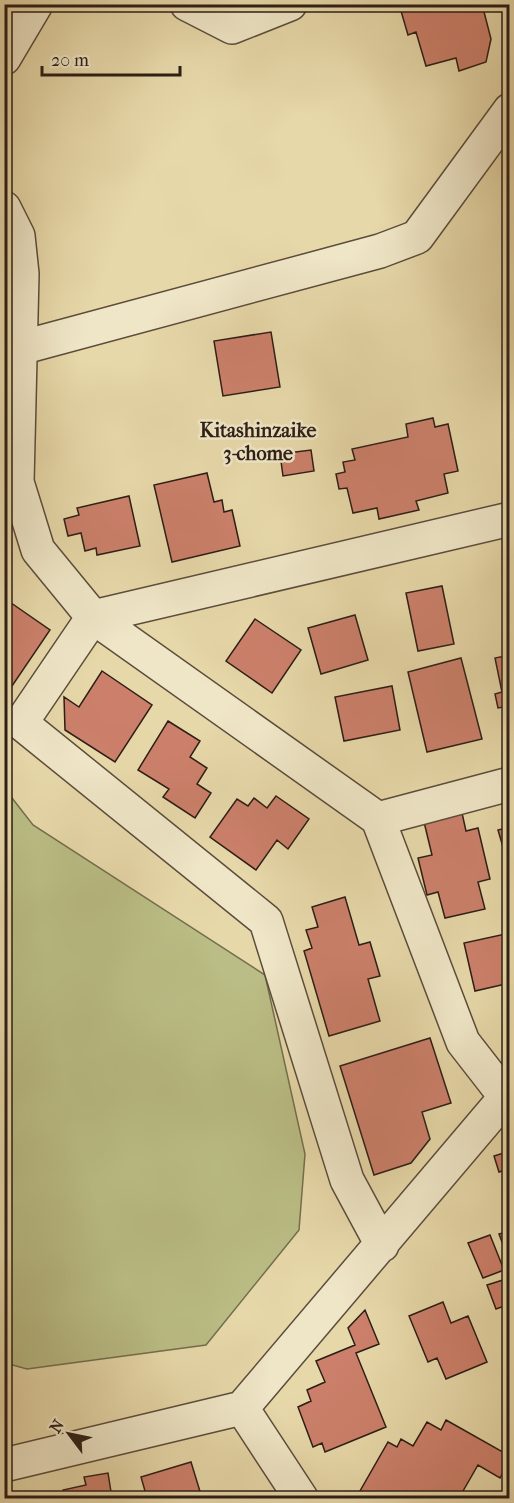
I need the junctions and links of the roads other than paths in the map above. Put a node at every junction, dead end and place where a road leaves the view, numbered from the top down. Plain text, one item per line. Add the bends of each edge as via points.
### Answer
1 (36, 4) edge
2 (187, 4) edge
3 (290, 4) edge
4 (4, 58) edge
5 (510, 110) edge
6 (4, 208) edge
7 (20, 348) junction
8 (510, 519) edge
9 (93, 617) junction
10 (510, 784) edge
11 (378, 819) junction
12 (507, 1094) edge
13 (382, 1245) junction
14 (242, 1407) junction
15 (4, 1465) edge
16 (301, 1498) edge

1 - 4 street
2 - 3 street via 232,27
5 - 7 street via 417,237 380,251
6 - 7 street via 18,236 22,274
7 - 9 street via 17,482 38,550
8 - 9 street
9 - 11 street
9 - 13 street via 21,723 266,921 347,1180
10 - 11 street
11 - 12 street via 463,1042
12 - 13 street
13 - 14 street
14 - 15 street
14 - 16 street

